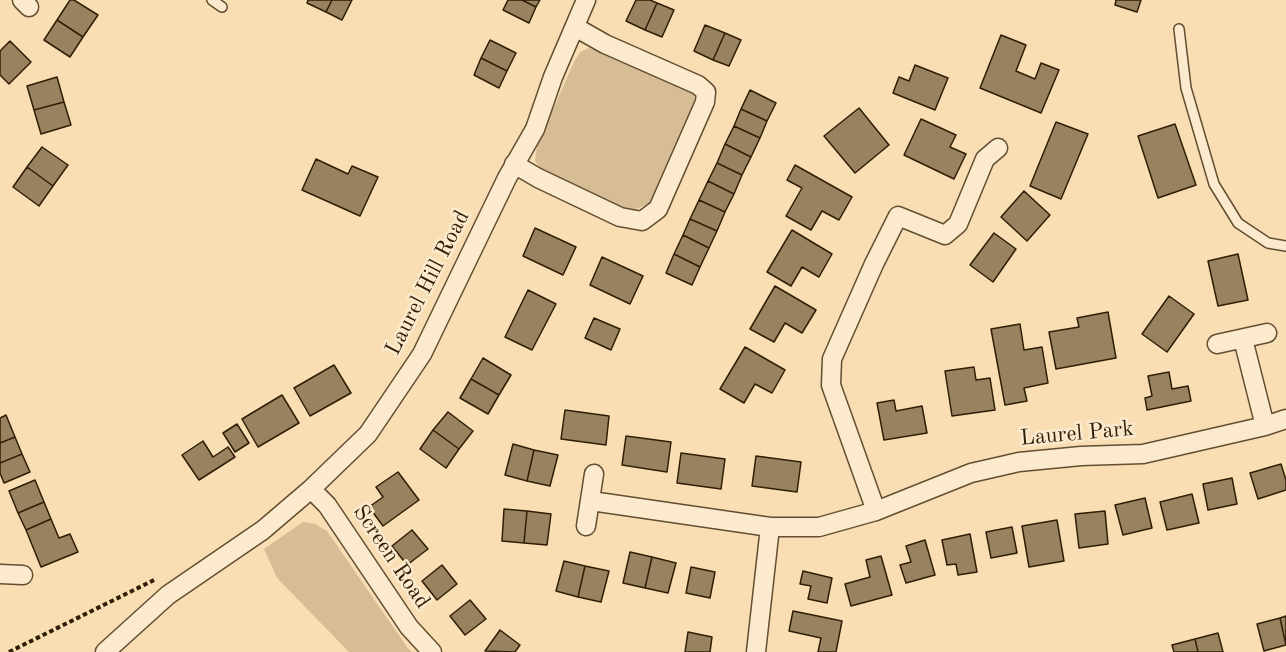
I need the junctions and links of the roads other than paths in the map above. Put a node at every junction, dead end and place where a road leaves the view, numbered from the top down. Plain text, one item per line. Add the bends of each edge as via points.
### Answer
1 (212, 0) edge
2 (586, 0) edge
3 (222, 8) dead end
4 (574, 27) junction
5 (1179, 29) dead end
6 (998, 148) dead end
7 (514, 164) junction
8 (1286, 246) edge
9 (1267, 333) dead end
10 (1243, 339) junction
11 (1217, 344) dead end
12 (1286, 419) edge
13 (1265, 426) junction
14 (594, 474) dead end
15 (311, 489) junction
16 (591, 501) junction
17 (876, 511) junction
18 (586, 526) dead end
19 (770, 527) junction
20 (0, 574) edge
21 (23, 575) dead end
22 (105, 652) edge
23 (432, 652) edge
24 (756, 652) edge

1 - 3 lane
2 - 4 street, Laurel Hill Road
4 - 7 street, Laurel Hill Road via 535,129
4 - 7 street via 698,85 706,92 694,129 658,209 642,221 620,217
5 - 8 lane via 1186,88 1214,184 1238,224 1268,243
6 - 17 street via 985,159 958,224 945,235 898,216 832,359 831,385
7 - 15 street, Laurel Hill Road via 422,354 368,434
9 - 10 street
10 - 11 street
10 - 13 street
12 - 13 street, Laurel Park
13 - 17 street, Laurel Park via 1143,453 1019,462 971,473
14 - 16 street
15 - 22 street, Laurel Hill Road via 263,530 168,595
15 - 23 street, Screen Road via 327,505 410,627
16 - 18 street
16 - 19 street, Laurel Park
17 - 19 street, Laurel Park via 819,527
19 - 24 street
20 - 21 street

